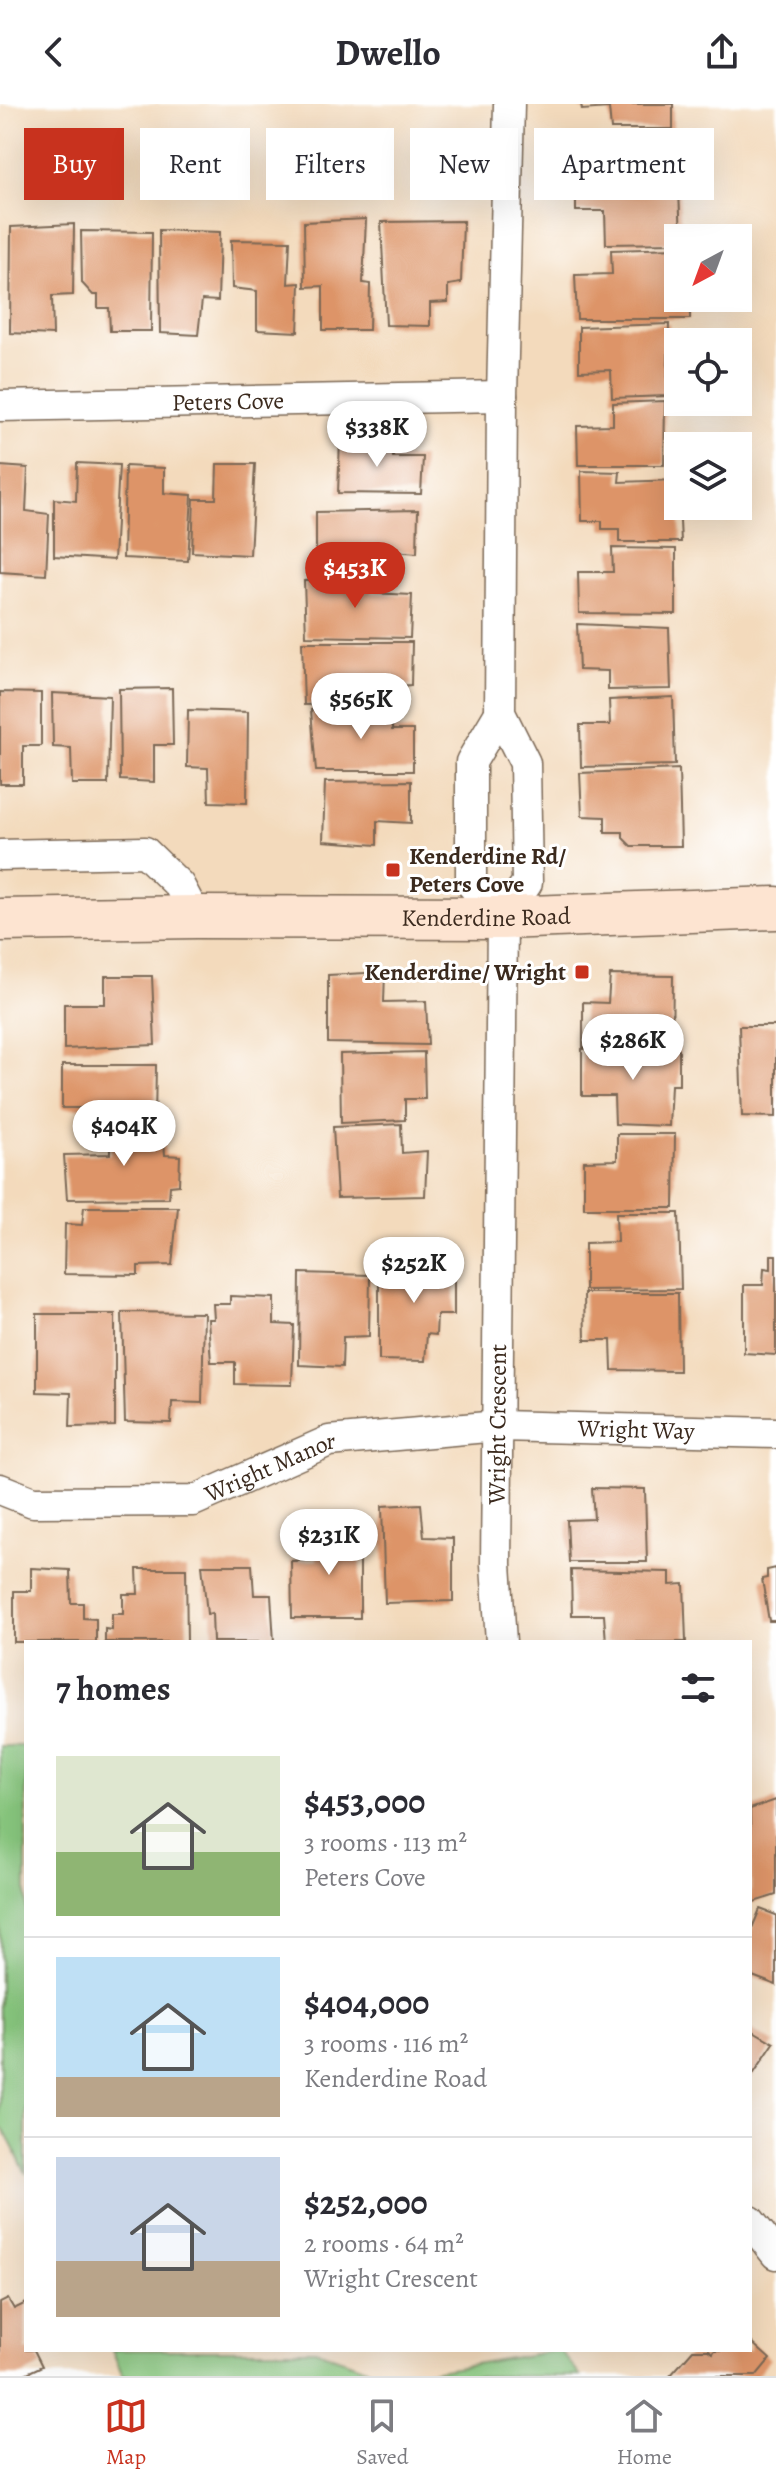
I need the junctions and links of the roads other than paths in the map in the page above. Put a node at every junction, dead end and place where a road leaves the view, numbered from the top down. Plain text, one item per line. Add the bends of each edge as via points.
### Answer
1 (509, 104) edge
2 (502, 396) junction
3 (0, 406) edge
4 (500, 713) junction
5 (0, 855) edge
6 (776, 908) edge
7 (196, 917) junction
8 (502, 918) junction
9 (0, 920) edge
10 (498, 1426) junction
11 (776, 1433) edge
12 (0, 1489) edge
13 (501, 1640) edge
14 (752, 2224) edge
15 (776, 2254) edge

1 - 2 street
2 - 3 street, Peters Cove
2 - 4 street
4 - 8 street via 525,763 527,883
4 - 8 street via 471,762 471,883
5 - 7 street via 145,852 179,885
6 - 8 street, Kenderdine Road
7 - 8 street, Kenderdine Road
7 - 9 street, Kenderdine Road
8 - 10 street, Wright Crescent
10 - 11 street, Wright Way
10 - 12 street, Wright Manor via 329,1441 193,1501 33,1502
10 - 13 street, Wright Crescent
14 - 15 street

